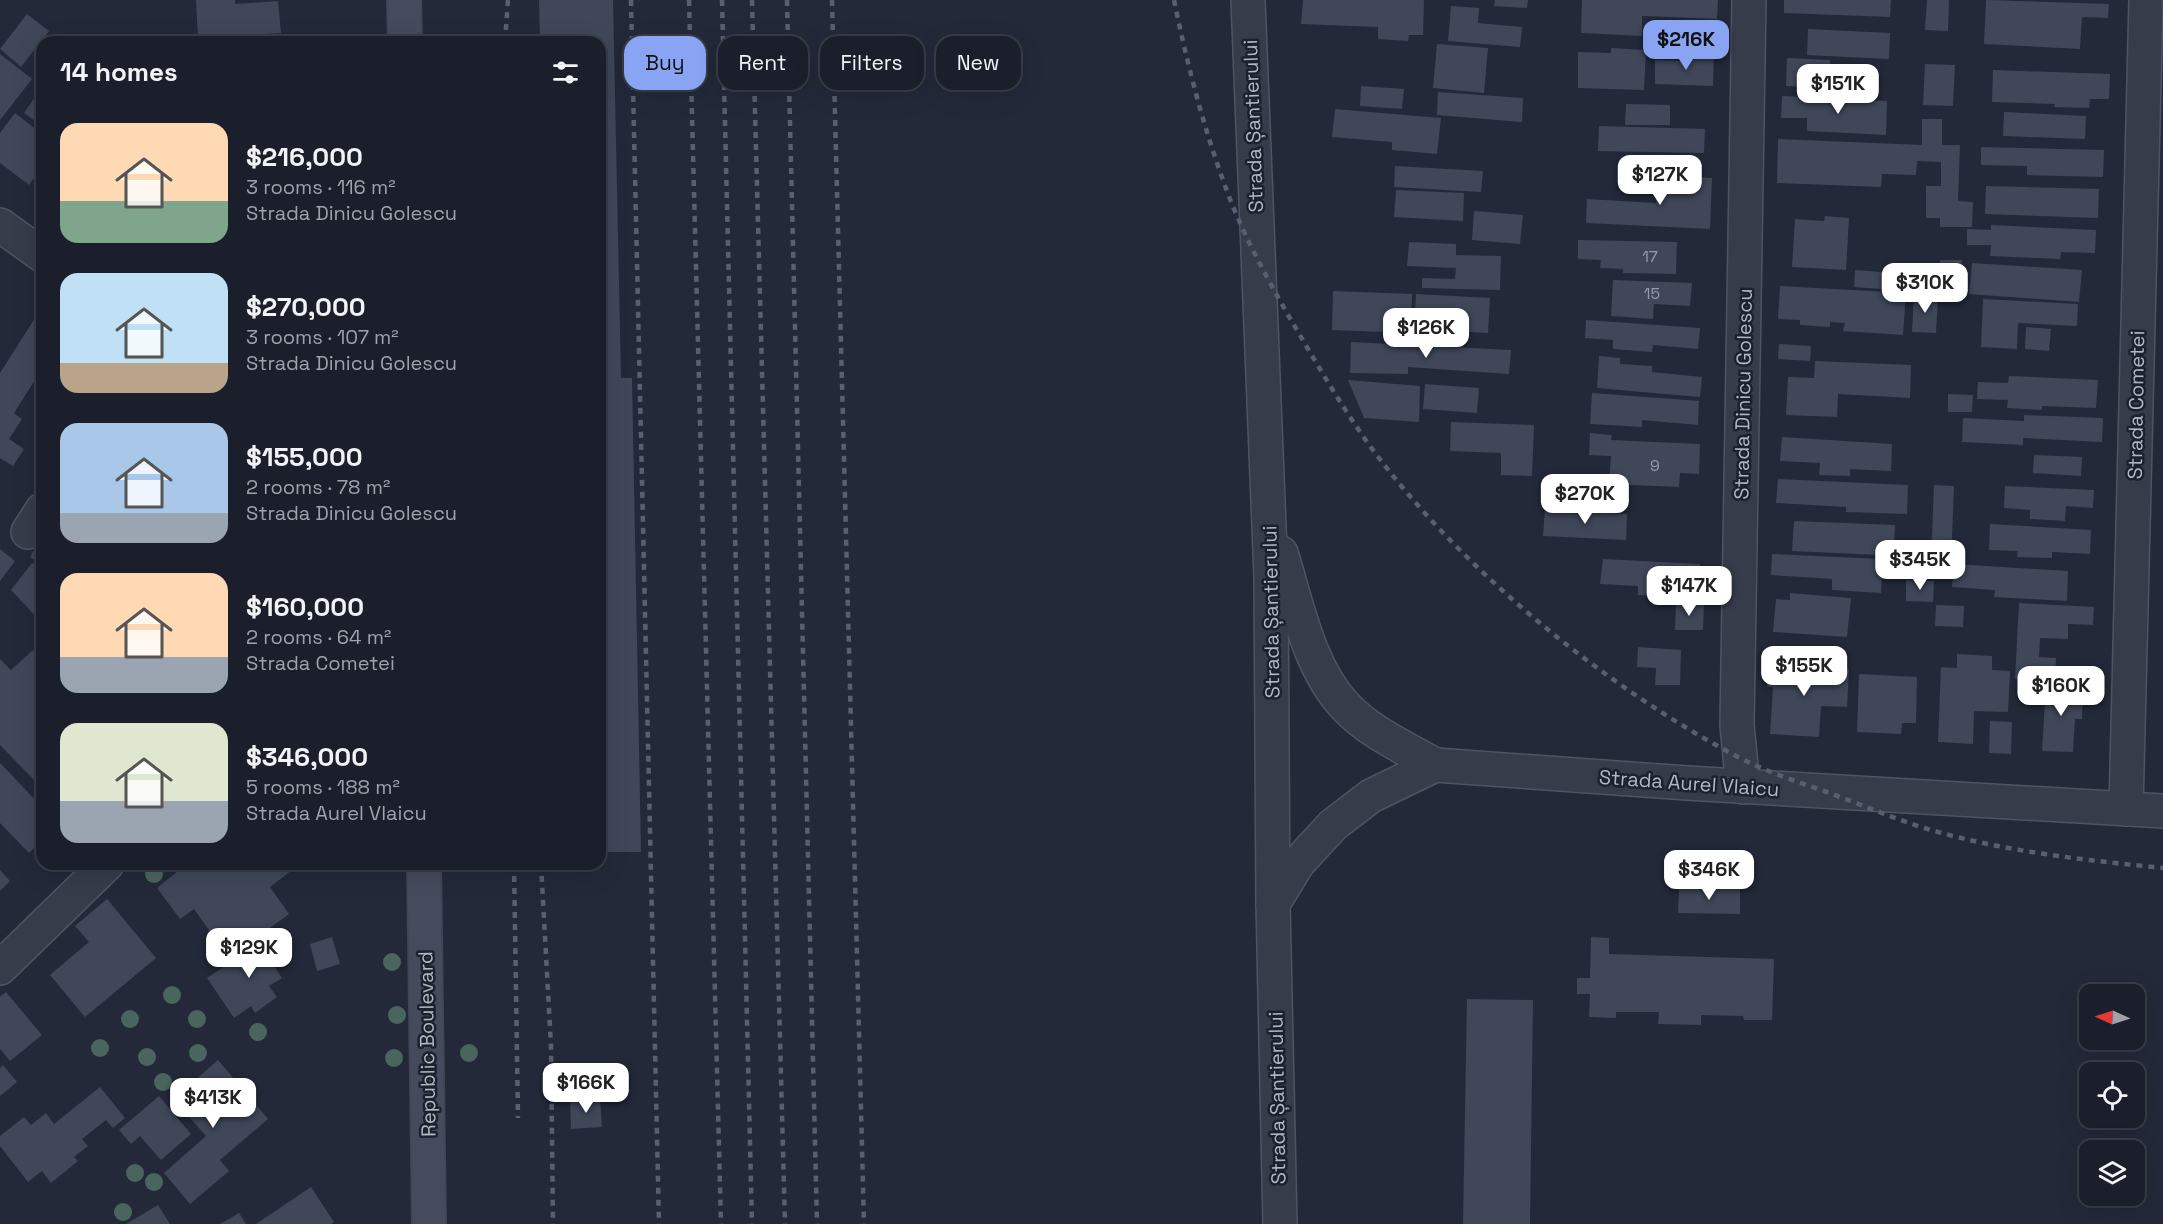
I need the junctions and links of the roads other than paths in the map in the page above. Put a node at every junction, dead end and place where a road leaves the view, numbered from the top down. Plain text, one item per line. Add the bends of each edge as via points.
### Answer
1 (404, 0) edge
2 (1248, 0) edge
3 (1749, 0) edge
4 (2146, 0) edge
5 (405, 36) edge
6 (0, 225) edge
7 (36, 251) edge
8 (1269, 514) junction
9 (1435, 765) junction
10 (1743, 787) junction
11 (2126, 809) junction
12 (2163, 811) edge
13 (101, 870) edge
14 (424, 870) edge
15 (1273, 904) junction
16 (0, 968) edge
17 (429, 1224) edge
18 (1280, 1224) edge

1 - 5 main road
2 - 8 street, Strada Șantierului
3 - 10 street, Strada Dinicu Golescu via 1737,725
4 - 11 street, Strada Cometei
6 - 7 street
8 - 9 street via 1314,657 1328,682 1346,707
8 - 15 street, Strada Șantierului
9 - 10 street, Strada Aurel Vlaicu
9 - 15 street, Strada Aurel Vlaicu via 1371,796 1333,825 1298,863
10 - 11 street, Strada Aurel Vlaicu
11 - 12 street, Strada Aurel Vlaicu
13 - 16 street
14 - 17 main road, Republic Boulevard
15 - 18 street, Strada Șantierului

